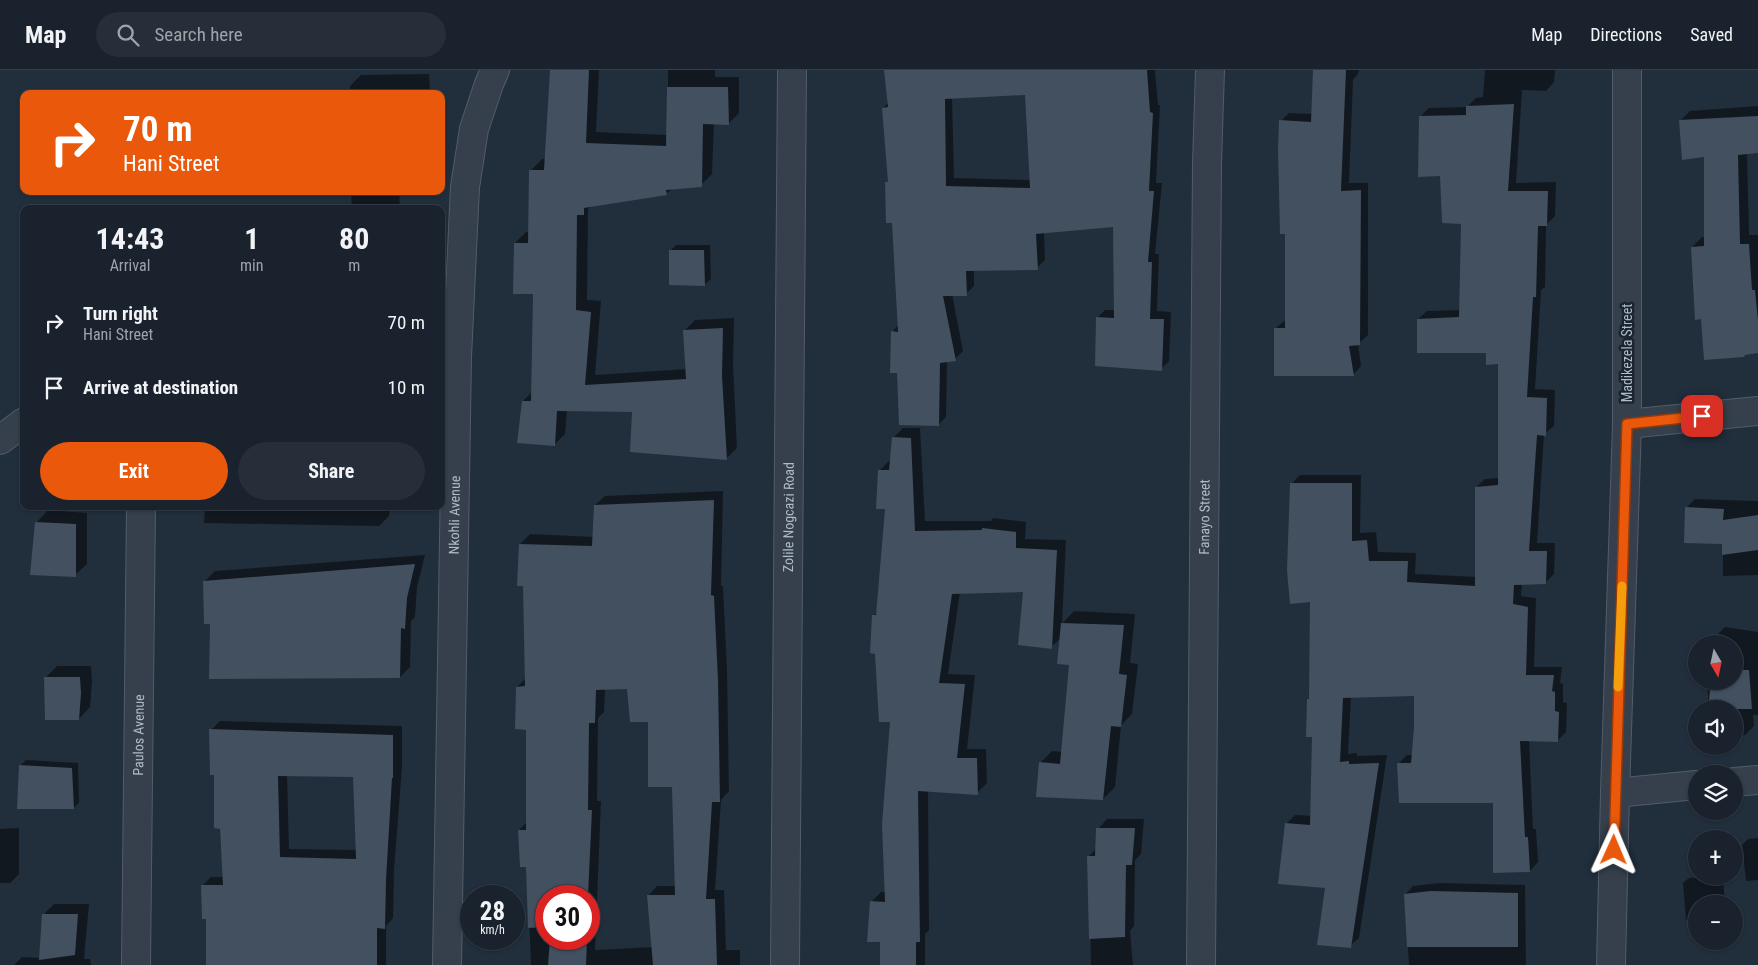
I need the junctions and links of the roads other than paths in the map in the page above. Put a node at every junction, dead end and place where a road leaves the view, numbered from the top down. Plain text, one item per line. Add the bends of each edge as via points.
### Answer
1 (495, 70) edge
2 (792, 70) edge
3 (1210, 70) edge
4 (1630, 70) edge
5 (449, 357) edge
6 (1758, 410) edge
7 (1627, 424) junction
8 (20, 425) edge
9 (0, 440) edge
10 (141, 510) edge
11 (1758, 780) edge
12 (1743, 781) edge
13 (1688, 786) edge
14 (1615, 792) junction
15 (136, 965) edge
16 (447, 965) edge
17 (785, 965) edge
18 (1202, 965) edge
19 (1611, 965) edge

1 - 5 street, Nkohli Avenue via 474,129
2 - 17 street, Zolile Nogcazi Road
3 - 18 street, Fanayo Street
4 - 7 street, Madikezela Street
5 - 16 street, Nkohli Avenue
6 - 7 street
7 - 14 street, Madikezela Street
8 - 9 street
10 - 15 street, Paulos Avenue
11 - 12 street
13 - 14 street
14 - 19 street, Madikezela Street

